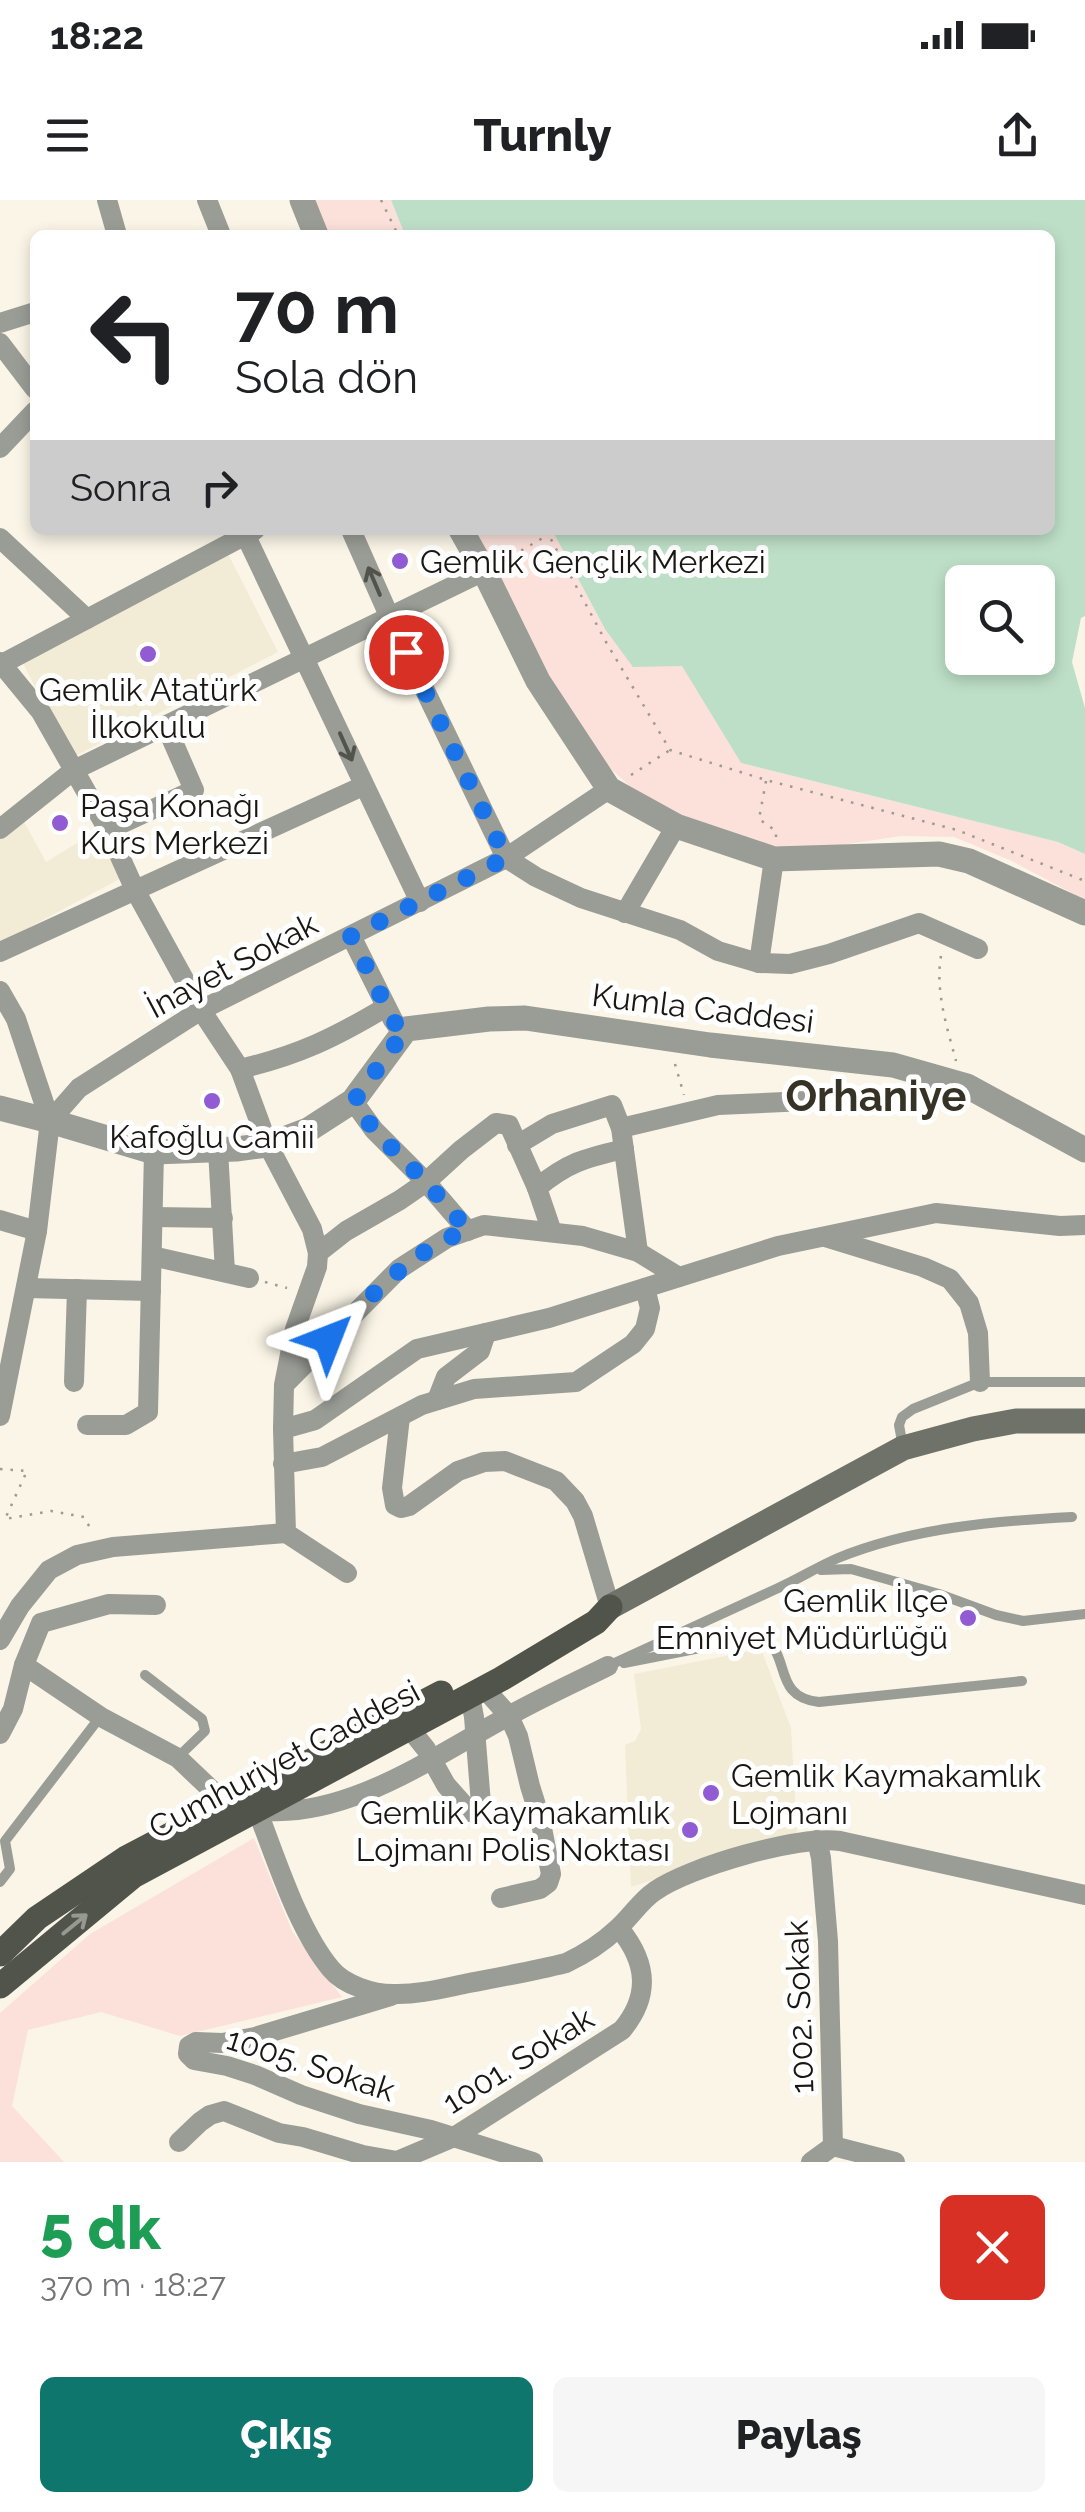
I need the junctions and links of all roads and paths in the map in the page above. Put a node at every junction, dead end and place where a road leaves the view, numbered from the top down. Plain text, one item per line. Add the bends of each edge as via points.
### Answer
1 (107, 200) edge
2 (207, 200) edge
3 (302, 200) edge
4 (381, 200) edge
5 (116, 230) edge
6 (220, 230) edge
7 (308, 230) edge
8 (396, 230) edge
9 (30, 314) edge
10 (0, 323) edge
11 (0, 343) edge
12 (30, 382) edge
13 (30, 415) edge
14 (0, 448) edge
15 (241, 535) edge
16 (250, 535) edge
17 (354, 535) edge
18 (464, 535) edge
19 (543, 535) edge
20 (550, 535) edge
21 (0, 538) edge
22 (484, 571) junction
23 (390, 618) junction
24 (87, 619) junction
25 (306, 659) junction
26 (1, 663) edge
27 (166, 726) junction
28 (670, 750) junction
29 (74, 770) junction
30 (766, 780) junction
31 (363, 786) junction
32 (609, 790) junction
33 (676, 826) junction
34 (0, 829) edge
35 (108, 830) junction
36 (506, 858) junction
37 (774, 859) junction
38 (1085, 881) edge
39 (135, 890) junction
40 (420, 902) junction
41 (625, 914) junction
42 (1085, 914) edge
43 (351, 936) junction
44 (949, 936) junction
45 (978, 948) dead end
46 (0, 952) edge
47 (759, 963) junction
48 (0, 991) edge
49 (386, 1007) junction
50 (202, 1010) junction
51 (406, 1029) junction
52 (672, 1038) junction
53 (240, 1069) junction
54 (967, 1086) junction
55 (354, 1101) junction
56 (806, 1102) dead end
57 (0, 1108) edge
58 (688, 1111) junction
59 (50, 1120) junction
60 (623, 1138) junction
61 (268, 1145) junction
62 (517, 1145) junction
63 (218, 1150) junction
64 (1085, 1150) edge
65 (154, 1152) junction
66 (426, 1182) junction
67 (537, 1188) junction
68 (153, 1216) junction
69 (223, 1218) junction
70 (0, 1220) edge
71 (1085, 1225) edge
72 (468, 1230) junction
73 (37, 1231) junction
74 (552, 1232) junction
75 (824, 1236) junction
76 (638, 1252) junction
77 (318, 1253) junction
78 (152, 1256) junction
79 (225, 1272) junction
80 (679, 1277) junction
81 (249, 1278) joint
82 (26, 1288) junction
83 (645, 1288) junction
84 (77, 1289) junction
85 (151, 1291) junction
86 (308, 1293) junction
87 (486, 1333) junction
88 (74, 1382) dead end
89 (980, 1382) junction
90 (1085, 1382) edge
91 (284, 1385) junction
92 (437, 1400) junction
93 (1, 1414) edge
94 (400, 1417) junction
95 (1085, 1421) edge
96 (88, 1425) dead end
97 (283, 1429) junction
98 (903, 1448) junction
99 (283, 1464) junction
100 (0, 1468) edge
101 (1072, 1516) dead end
102 (286, 1533) junction
103 (102, 1550) junction
104 (810, 1572) junction
105 (347, 1573) dead end
106 (156, 1605) dead end
107 (20, 1606) junction
108 (610, 1607) junction
109 (1085, 1614) edge
110 (41, 1623) junction
111 (0, 1640) edge
112 (24, 1665) junction
113 (608, 1666) junction
114 (144, 1674) dead end
115 (1022, 1680) dead end
116 (477, 1692) junction
117 (508, 1716) junction
118 (101, 1717) junction
119 (410, 1730) junction
120 (0, 1734) edge
121 (475, 1735) junction
122 (178, 1758) junction
123 (432, 1759) junction
124 (242, 1811) junction
125 (817, 1840) junction
126 (0, 1882) edge
127 (1085, 1895) edge
128 (501, 1898) dead end
129 (38, 1918) junction
130 (619, 1928) junction
131 (0, 1944) edge
132 (0, 1954) edge
133 (0, 1986) edge
134 (398, 1994) junction
135 (454, 2137) junction
136 (179, 2142) dead end
137 (833, 2146) junction
138 (396, 2162) edge
139 (533, 2162) edge
140 (811, 2162) edge
141 (894, 2162) edge

1 - 5 street
2 - 6 street
3 - 7 street
4 - 8 path
9 - 10 street
11 - 12 street
13 - 14 street
15 - 24 street
16 - 25 street
23 -> 17 street
18 - 22 street
19 - 22 path
20 - 28 path
21 - 24 street
22 - 23 street
22 - 32 street via 538,681
23 - 25 street
23 - 36 street
24 - 26 street
25 - 27 street
25 -> 31 street
26 - 29 street via 41,712
27 - 29 street
27 - 35 street via 194,790
28 - 30 path
28 - 32 path
29 - 34 street
29 - 35 street
30 - 37 path via 759,820 776,831
30 - 38 path via 957,830
31 - 39 street
31 - 40 street
32 - 33 street
32 - 36 street, İnayet Sokak
33 - 37 street
33 - 41 street
35 - 39 street
36 - 40 street, İnayet Sokak
36 - 41 street
37 - 42 street via 939,854 970,861
37 - 47 street
39 - 46 street
39 - 50 street
40 - 43 street, İnayet Sokak
41 - 47 street
43 - 49 street
43 - 50 street, İnayet Sokak
44 - 45 street
44 - 47 street via 919,923 830,954
44 - 54 path via 940,986
48 - 59 street
49 - 51 street
49 - 53 street via 304,1051
50 - 53 street
50 - 59 street, İnayet Sokak via 78,1088
51 - 52 street, Kumla Caddesi via 525,1018
51 - 55 street
52 - 54 street, Kumla Caddesi via 893,1065
52 - 58 path
53 - 61 street
54 - 64 street, Kumla Caddesi
55 - 61 street
55 - 66 street
56 - 58 street
57 - 59 street
58 - 60 street
59 - 65 street
59 - 73 street
60 - 62 street via 612,1105 552,1124
60 - 67 street
60 - 76 street
61 - 63 street
61 - 77 street
62 - 66 street via 509,1125 496,1123
62 - 67 street
63 - 65 street
63 - 69 street
65 - 68 street
66 - 72 street
66 - 77 street
67 - 74 street
68 - 69 street
68 - 78 street
69 - 79 street
70 - 73 street
71 - 75 street via 936,1213
72 - 74 street via 484,1225
72 - 91 street via 399,1269
73 - 82 street
74 - 76 street
75 - 80 street
75 - 89 street via 950,1279 978,1333
76 - 80 street
77 - 86 street
78 - 79 street
78 - 85 street
79 - 81 street
80 - 83 street
81 - 86 path
82 - 84 street
82 - 93 street
83 - 87 street
83 - 92 street via 646,1330 576,1382 474,1389
84 - 85 street
84 - 88 street
85 - 96 street via 148,1412 126,1425
86 - 91 street
87 - 92 street via 480,1351 446,1377
87 - 97 street via 416,1350 315,1420
89 - 90 lane
89 - 98 lane via 902,1416
91 - 97 street
92 - 94 street
94 - 99 street via 322,1457
94 - 108 street via 394,1505 409,1506 458,1471 484,1462 505,1462 556,1481 583,1516
95 - 98 main road, Cumhuriyet Caddesi via 1016,1421
97 - 99 street
98 - 108 main road, Cumhuriyet Caddesi
99 - 102 street
100 - 103 path via 28,1472 5,1518 51,1510 84,1517
101 - 104 lane via 918,1535
102 - 103 street
102 - 105 street
103 - 107 street via 77,1554 49,1570
104 - 109 lane via 850,1569 1023,1621
104 - 113 lane
106 - 110 street via 109,1604
107 - 110 street
107 - 111 street
108 - 116 main road, Cumhuriyet Caddesi via 596,1622
108 - 124 main road, Cumhuriyet Caddesi
110 - 112 street
112 - 118 street
112 - 120 street
113 - 115 lane via 756,1636 775,1648 793,1692 804,1701
113 - 117 street
114 - 122 lane via 202,1719 205,1732
116 - 117 street
116 - 119 main road, Cumhuriyet Caddesi
116 - 121 street
117 - 121 street
117 - 128 street via 552,1874 540,1889
118 - 122 street
118 - 126 lane via 5,1841 10,1869
119 - 123 street
119 - 124 main road, Cumhuriyet Caddesi
121 - 123 street
121 - 123 street via 477,1811 459,1801
122 - 124 street
123 - 124 street via 329,1805
124 - 129 main road, Cumhuriyet Caddesi via 126,1858
133 -> 124 main road, Cumhuriyet Caddesi via 133,1876
124 - 134 street via 332,1970 359,1986
125 - 127 street
125 - 130 street via 680,1878 658,1888
125 - 137 street, 1002. Sokak via 828,1941
129 - 131 main road
129 - 132 main road, Cumhuriyet Caddesi
130 - 134 street via 566,1963
130 - 135 street, 1001. Sokak via 640,1966 634,2016 600,2046
134 - 135 street, 1005. Sokak via 255,2037 196,2042 188,2054 358,2114
135 - 138 street, 1001. Sokak
135 - 139 street, 1005. Sokak
136 - 138 street via 224,2111 279,2133
137 - 140 street
137 - 141 street

